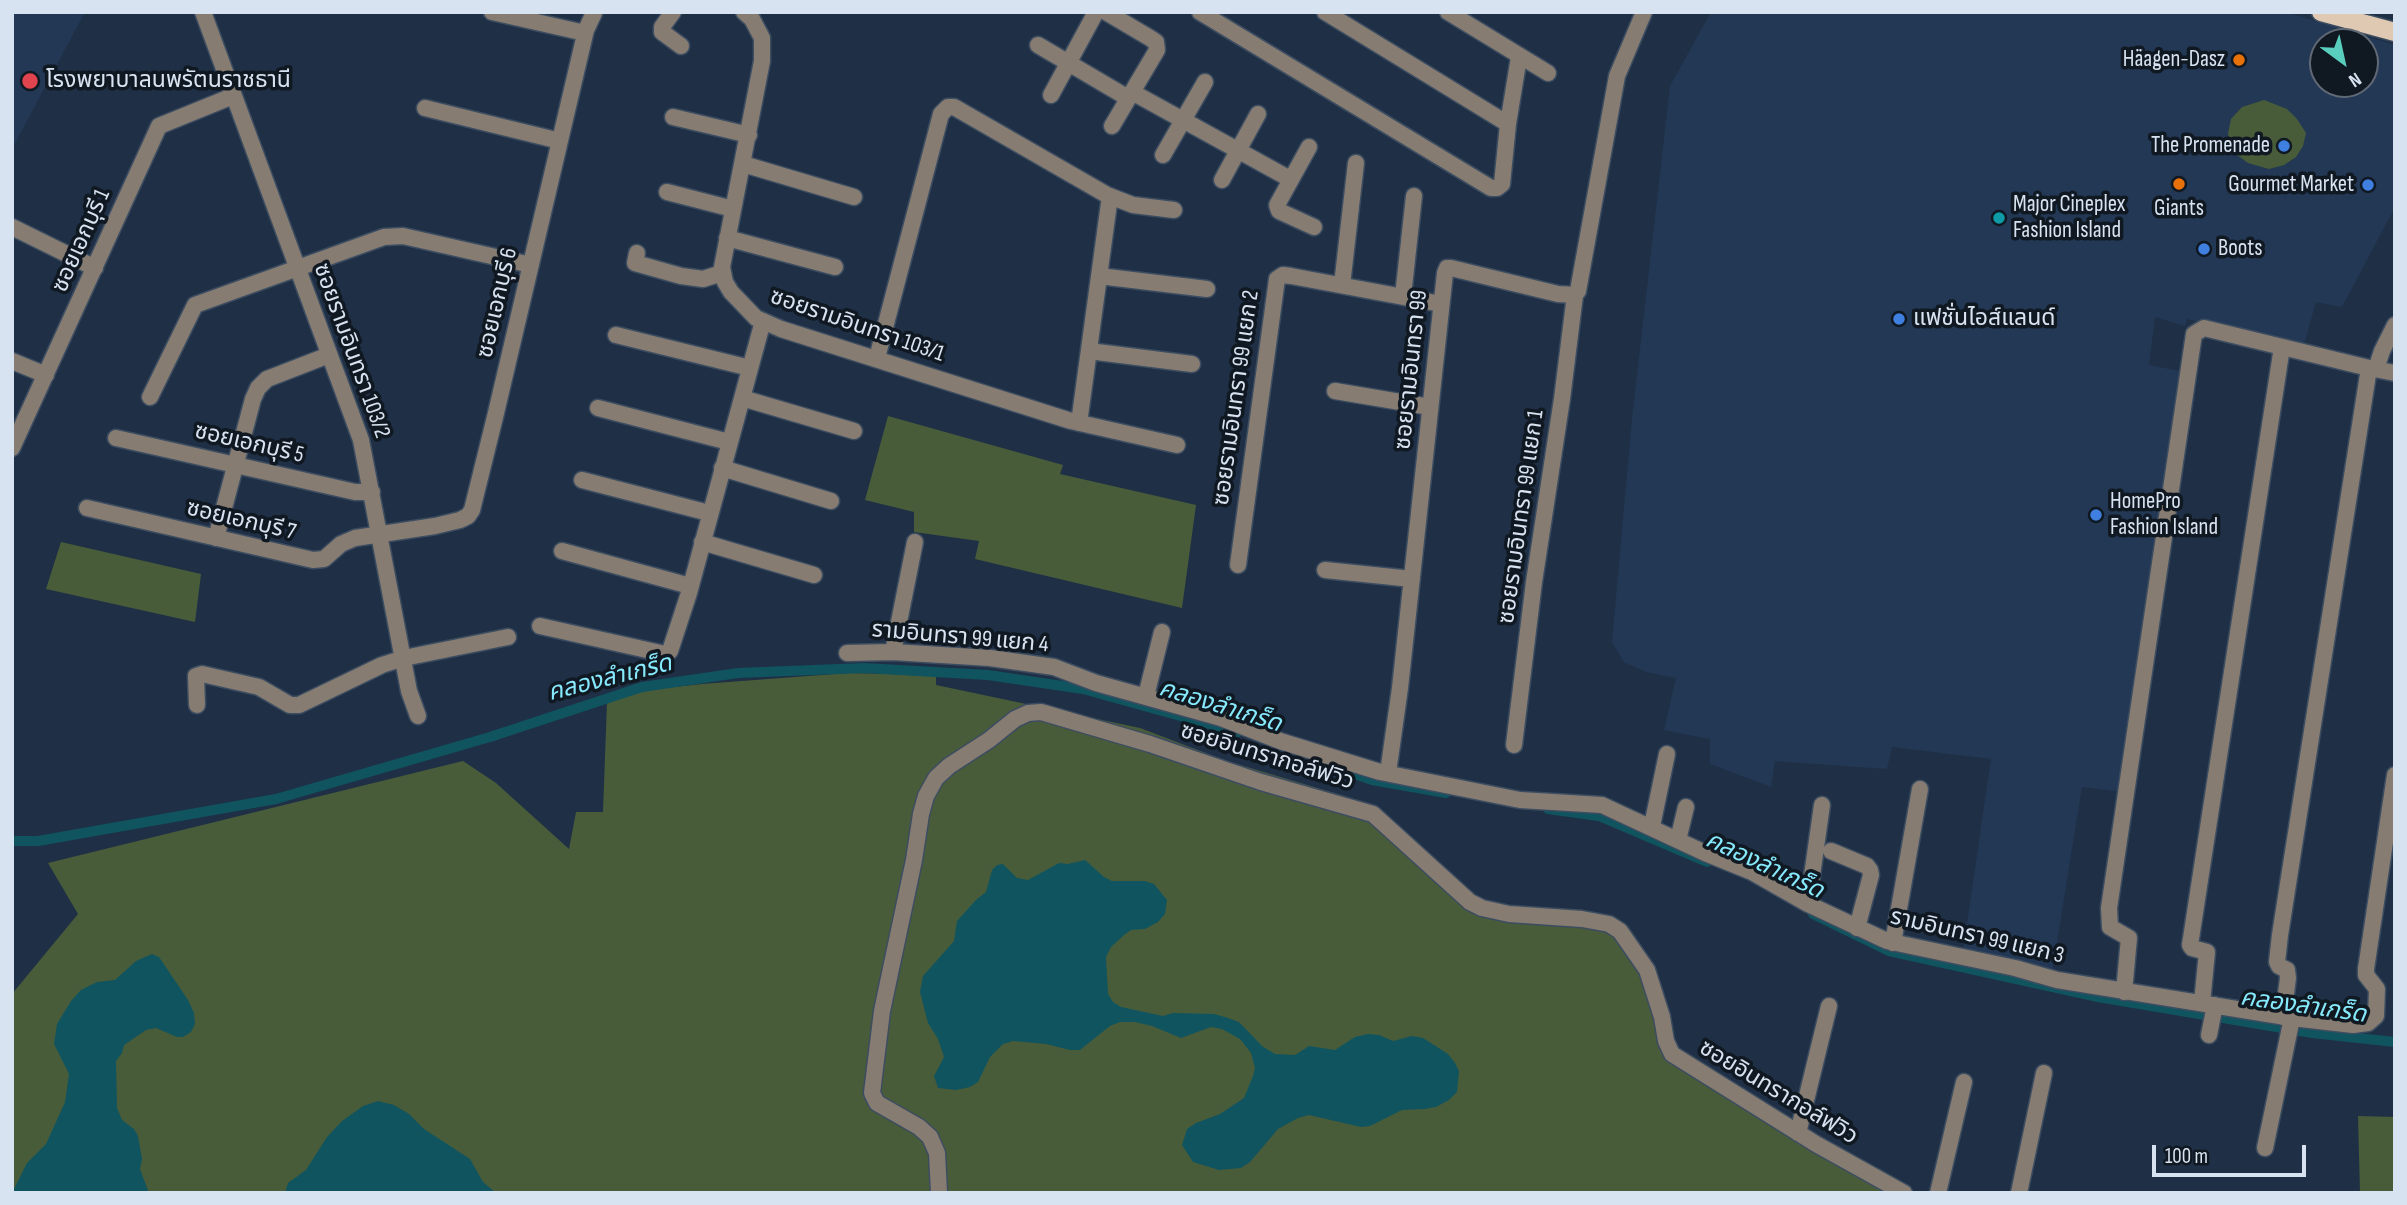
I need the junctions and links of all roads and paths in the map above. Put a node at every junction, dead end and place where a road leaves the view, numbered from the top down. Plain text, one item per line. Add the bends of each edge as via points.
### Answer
1 (203, 12) edge
2 (492, 12) edge
3 (673, 12) edge
4 (744, 12) edge
5 (1096, 12) edge
6 (1106, 12) edge
7 (1200, 12) edge
8 (1325, 12) edge
9 (1448, 12) edge
10 (1644, 12) edge
11 (2321, 12) edge
12 (594, 13) edge
13 (2395, 32) edge
14 (585, 33) junction
15 (1038, 45) dead end
16 (681, 46) dead end
17 (1519, 57) junction
18 (1069, 63) junction
19 (1548, 73) dead end
20 (1205, 82) dead end
21 (1051, 95) dead end
22 (1130, 95) junction
23 (233, 96) junction
24 (425, 108) dead end
25 (1258, 114) dead end
26 (673, 117) dead end
27 (1184, 120) junction
28 (1508, 124) junction
29 (1112, 126) dead end
30 (749, 135) junction
31 (560, 141) junction
32 (1309, 147) dead end
33 (1237, 150) junction
34 (1163, 155) dead end
35 (1356, 163) dead end
36 (743, 164) junction
37 (1290, 179) junction
38 (1222, 180) dead end
39 (667, 192) dead end
40 (1110, 196) junction
41 (1414, 196) dead end
42 (853, 197) dead end
43 (733, 209) junction
44 (1174, 210) dead end
45 (12, 227) edge
46 (1314, 227) dead end
47 (727, 238) junction
48 (637, 253) dead end
49 (531, 265) junction
50 (835, 267) dead end
51 (95, 268) junction
52 (297, 269) junction
53 (722, 273) junction
54 (1099, 276) junction
55 (1342, 285) junction
56 (1207, 289) dead end
57 (1575, 295) junction
58 (1403, 296) junction
59 (1441, 304) junction
60 (763, 321) junction
61 (2395, 325) edge
62 (616, 335) dead end
63 (2282, 347) junction
64 (1089, 351) junction
65 (329, 355) junction
66 (877, 358) junction
67 (12, 360) edge
68 (1192, 364) dead end
69 (750, 368) junction
70 (2373, 369) junction
71 (2395, 373) edge
72 (46, 375) junction
73 (1335, 391) dead end
74 (150, 397) dead end
75 (741, 398) junction
76 (1430, 407) junction
77 (598, 408) dead end
78 (1079, 423) junction
79 (854, 431) dead end
80 (116, 438) dead end
81 (729, 442) junction
82 (1177, 445) dead end
83 (12, 448) edge
84 (235, 465) junction
85 (722, 468) junction
86 (582, 480) dead end
87 (372, 492) junction
88 (831, 501) dead end
89 (87, 508) dead end
90 (709, 513) junction
91 (380, 535) junction
92 (216, 538) junction
93 (702, 542) junction
94 (915, 542) dead end
95 (562, 551) dead end
96 (1238, 565) dead end
97 (1325, 570) dead end
98 (814, 575) dead end
99 (1412, 579) junction
100 (690, 586) junction
101 (540, 626) dead end
102 (1162, 632) dead end
103 (508, 637) dead end
104 (893, 652) junction
105 (847, 653) dead end
106 (404, 659) junction
107 (1146, 696) junction
108 (197, 705) dead end
109 (418, 716) dead end
110 (1514, 745) dead end
111 (1667, 754) dead end
112 (1388, 773) junction
113 (2395, 775) edge
114 (1920, 789) dead end
115 (1822, 805) dead end
116 (1686, 807) dead end
117 (1652, 826) junction
118 (1678, 840) junction
119 (1831, 851) dead end
120 (1808, 904) junction
121 (1857, 928) junction
122 (1893, 943) junction
123 (2123, 992) junction
124 (1829, 1006) dead end
125 (2211, 1016) junction
126 (2289, 1024) junction
127 (2044, 1073) dead end
128 (1964, 1082) dead end
129 (1798, 1133) junction
130 (2265, 1148) dead end
131 (939, 1193) edge
132 (1904, 1193) edge
133 (1938, 1193) edge
134 (2019, 1193) edge

1 - 23 street, ซอยรามอินทรา 103/2
2 - 14 street
3 - 16 street via 662,32
4 - 30 street via 758,29 762,47
5 - 18 street
6 - 22 street via 1156,43 1157,50
7 - 28 street via 1490,188 1502,184
8 - 28 street
9 - 17 street
10 - 57 street via 1616,76
11 - 13 main road
12 - 14 street, ซอยเอกบุรี 6
14 - 31 street, ซอยเอกบุรี 6
15 - 18 street
17 - 19 street
17 - 28 street
18 - 21 street
18 - 22 street
20 - 27 street
22 - 27 street
22 - 29 street
23 - 51 street, ซอยเอกบุรี 1 via 159,126
23 - 52 street, ซอยรามอินทรา 103/2
24 - 31 street
25 - 33 street
26 - 30 street
27 - 33 street
27 - 34 street
30 - 36 street
31 - 49 street, ซอยเอกบุรี 6
32 - 37 street
33 - 37 street
33 - 38 street
35 - 55 street
36 - 42 street
36 - 43 street
37 - 46 street via 1277,208
39 - 43 street
40 - 44 street via 1133,205
40 - 54 street
40 - 66 street via 954,107 944,109
41 - 58 street
43 - 47 street
45 - 51 street
47 - 50 street
47 - 53 street
48 - 53 street via 635,263 681,276 703,279
49 - 52 street via 394,235
49 - 91 street, ซอยเอกบุรี 6 via 472,510 460,520
51 - 72 street, ซอยเอกบุรี 1
52 - 65 street, ซอยรามอินทรา 103/2
52 - 74 street via 195,305
53 - 60 street, ซอยรามอินทรา 103/1 via 731,292
54 - 56 street
54 - 64 street
55 - 58 street, ซอยรามอินทรา 99 แยก 2
55 - 96 street, ซอยรามอินทรา 99 แยก 2 via 1283,275 1277,279
57 - 59 street, ซอยรามอินทรา 99 via 1447,268
57 - 110 street, ซอยรามอินทรา 99 แยก 1
58 - 59 street, ซอยรามอินทรา 99 แยก 2
59 - 76 street, ซอยรามอินทรา 99
60 - 66 street, ซอยรามอินทรา 103/1
60 - 69 street
61 - 70 street
62 - 69 street
63 - 70 street
63 - 123 street via 2204,328 2194,334 2109,908 2110,927 2129,938
63 - 125 street via 2190,945 2207,952
64 - 68 street
64 - 78 street
65 - 84 street via 262,382
65 - 87 street, ซอยรามอินทรา 103/2 via 361,440
66 - 78 street, ซอยรามอินทรา 103/1
67 - 72 street
69 - 75 street
70 - 71 street
70 - 126 street via 2280,935 2277,962 2288,971
72 - 83 street, ซอยเอกบุรี 1
73 - 76 street
75 - 79 street
75 - 81 street
76 - 99 street, ซอยรามอินทรา 99
77 - 81 street
78 - 82 street, ซอยรามอินทรา 103/1
80 - 84 street, ซอยเอกบุรี 5
81 - 85 street
84 - 87 street, ซอยเอกบุรี 5
84 - 92 street
85 - 88 street
85 - 90 street
86 - 90 street
87 - 91 street, ซอยรามอินทรา 103/2
89 - 92 street, ซอยเอกบุรี 7
90 - 93 street
91 - 92 street, ซอยเอกบุรี 7 via 346,541 318,560
91 - 106 street, ซอยรามอินทรา 103/2
93 - 98 street
93 - 100 street
94 - 104 street
95 - 100 street
97 - 99 street
99 - 112 street, ซอยรามอินทรา 99
100 - 101 street via 673,646 665,654
102 - 107 street
103 - 106 street
104 - 105 street, รามอินทรา 99 แยก 4
104 - 107 street, รามอินทรา 99 แยก 4 via 1032,663
106 - 108 street via 299,705 290,705 259,687 201,674 196,676
106 - 109 street, ซอยรามอินทรา 103/2
107 - 112 street, รามอินทรา 99 แยก 4
111 - 117 street
112 - 117 street, รามอินทรา 99 แยก 3 via 1520,800 1602,805
113 - 126 street, รามอินทรา 99 แยก 3 via 2366,969 2377,989 2374,1019 2353,1024
114 - 122 street
115 - 120 street
116 - 118 street
117 - 118 street, รามอินทรา 99 แยก 3
118 - 120 street, รามอินทรา 99 แยก 3 via 1752,872
119 - 121 street via 1870,870
120 - 121 street, รามอินทรา 99 แยก 3
121 - 122 street, รามอินทรา 99 แยก 3
122 - 123 street, รามอินทรา 99 แยก 3
123 - 125 street, รามอินทรา 99 แยก 3
124 - 129 street
125 - 126 street, รามอินทรา 99 แยก 3
126 - 130 street
127 - 134 street
128 - 133 street
129 - 131 street, ซอยอินทรากอล์ฟวิว via 1672,1054 1647,970 1620,931 1609,924 1482,908 1373,814 1041,712 1015,719 948,766 926,796 882,1011 872,1093 877,1103 930,1137 937,1153
129 - 132 street, ซอยอินทรากอล์ฟวิว

